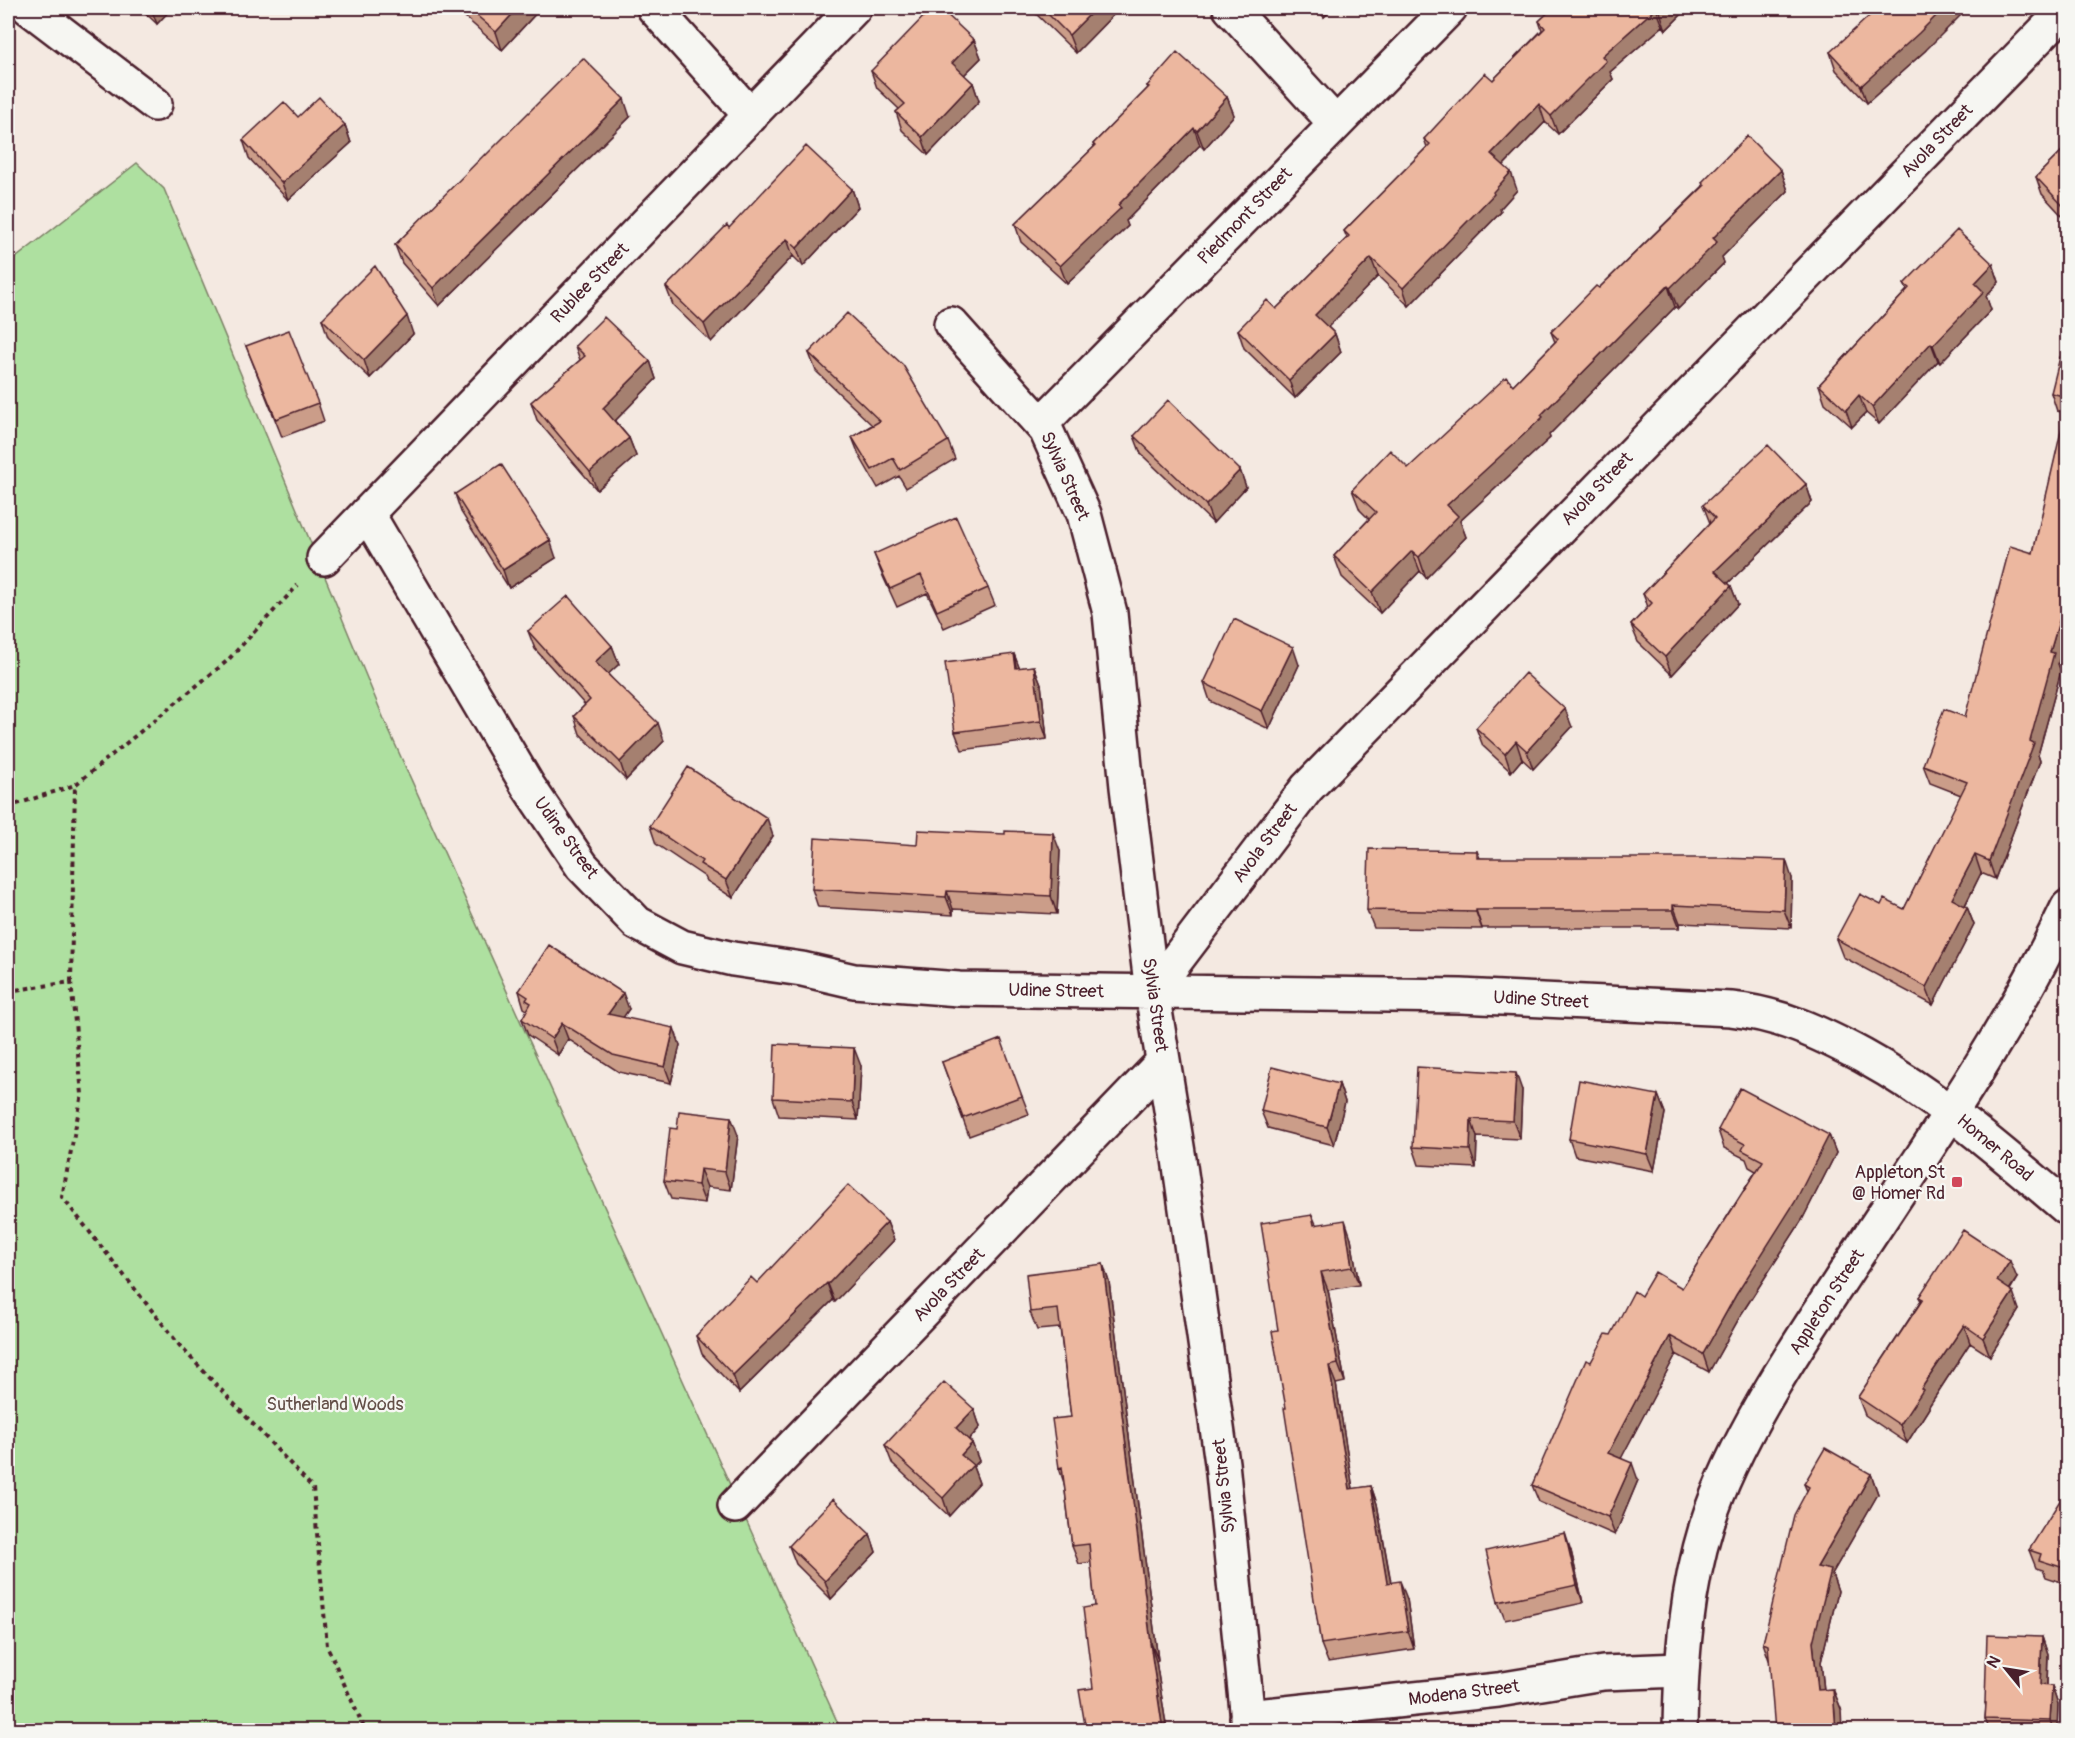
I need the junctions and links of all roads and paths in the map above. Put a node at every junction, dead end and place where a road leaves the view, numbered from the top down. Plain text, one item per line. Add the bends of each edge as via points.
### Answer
1 (29, 8) edge
2 (654, 8) edge
3 (854, 8) edge
4 (1230, 8) edge
5 (1450, 8) edge
6 (2067, 8) edge
7 (155, 104) dead end
8 (751, 116) junction
9 (1336, 124) junction
10 (951, 324) dead end
11 (1041, 424) junction
12 (368, 513) junction
13 (324, 558) joint
14 (75, 785) junction
15 (8, 807) edge
16 (2067, 907) edge
17 (71, 982) junction
18 (8, 991) edge
19 (1152, 992) junction
20 (1162, 1063) junction
21 (1950, 1111) junction
22 (2067, 1209) edge
23 (735, 1506) dead end
24 (1681, 1670) junction
25 (1248, 1724) edge
26 (364, 1731) edge
27 (1680, 1731) edge

1 - 7 street
2 - 8 street
3 - 8 street, Rublee Street
4 - 9 street
5 - 9 street, Piedmont Street
6 - 19 street, Avola Street via 1307,788
8 - 12 street, Rublee Street
9 - 11 street, Piedmont Street
10 - 11 street, Sylvia Street
11 - 19 street, Sylvia Street via 1084,514 1110,613
12 - 13 street, Rublee Street
12 - 19 street, Udine Street via 528,786 582,866 637,923 682,947 854,981 960,989
13 - 14 path via 227,662
14 - 15 path
14 - 17 path
16 - 21 street, Appleton Street via 2037,969
17 - 18 path
17 - 26 path via 82,1094 62,1197 180,1346 313,1488 327,1646
19 - 20 street, Sylvia Street
19 - 21 street, Udine Street via 1461,996 1749,1011 1812,1030 1886,1069
20 - 23 street, Avola Street
20 - 25 street, Sylvia Street via 1222,1463
21 - 22 street, Homer Road
21 - 24 street, Appleton Street via 1805,1335 1730,1468 1708,1522 1694,1574
24 - 25 street, Modena Street via 1603,1673
24 - 27 street, Appleton Street

